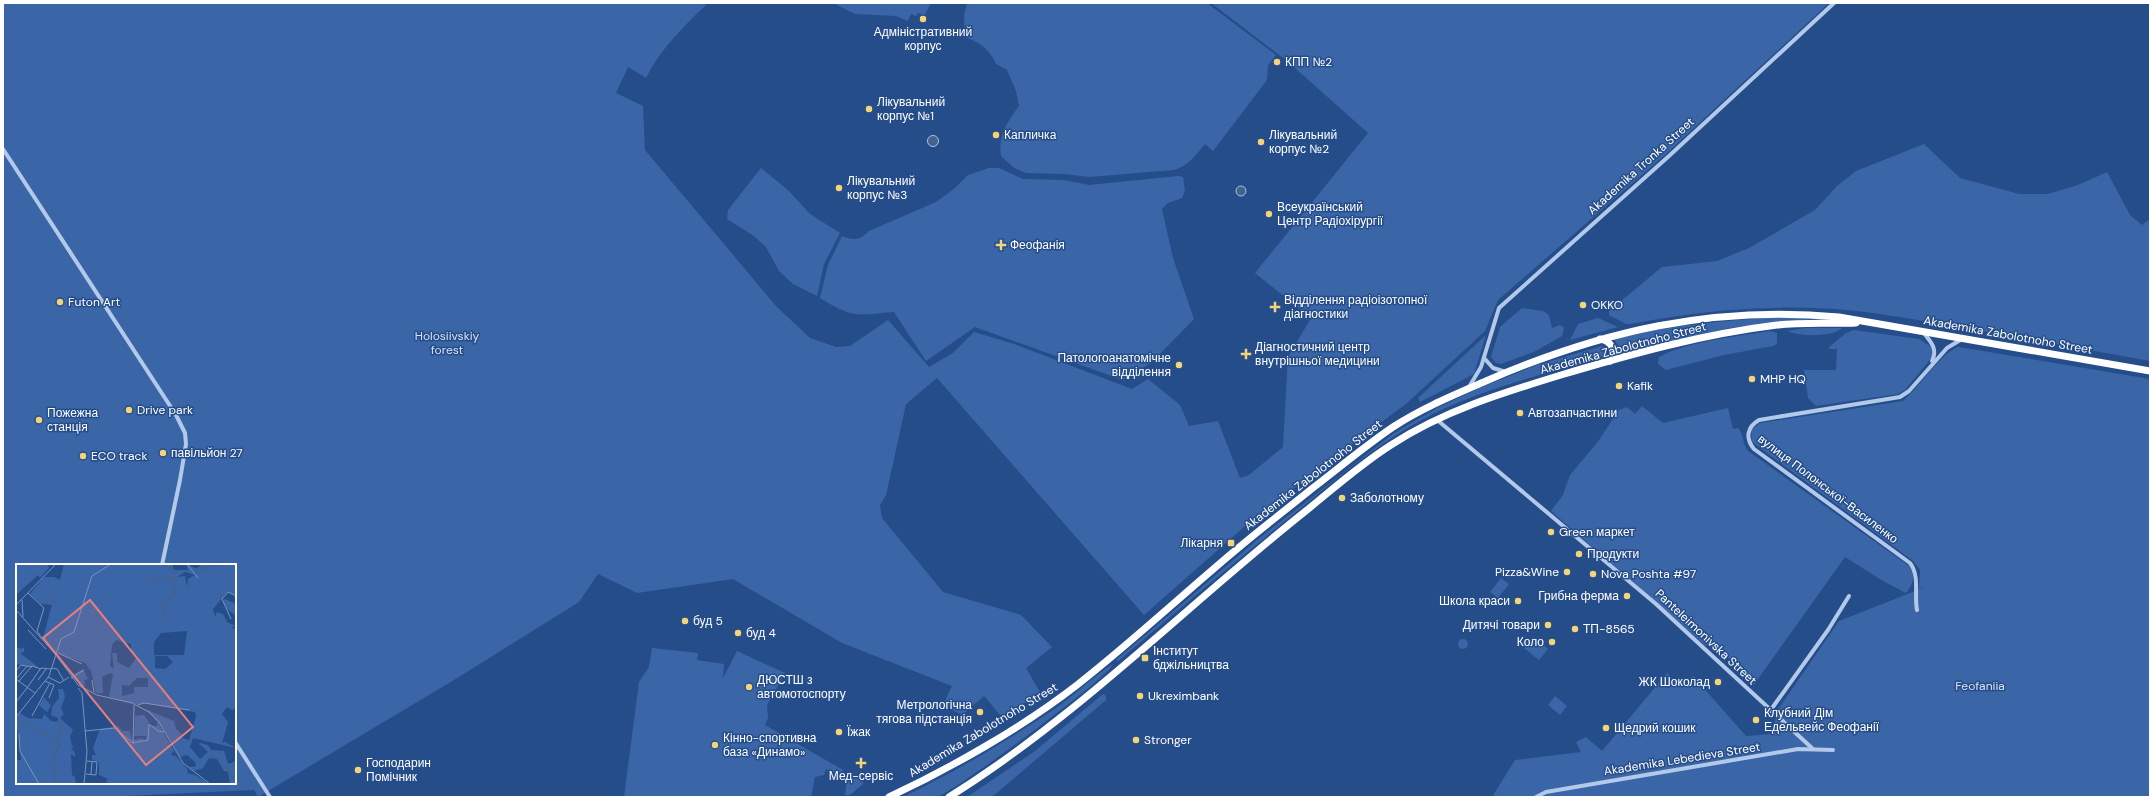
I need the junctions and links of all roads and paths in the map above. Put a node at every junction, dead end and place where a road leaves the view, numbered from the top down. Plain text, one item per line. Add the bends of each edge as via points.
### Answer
1 (1834, 3) edge
2 (3, 149) edge
3 (1862, 322) junction
4 (1921, 331) junction
5 (1964, 338) junction
6 (1600, 339) junction
7 (1484, 358) junction
8 (1610, 361) junction
9 (1929, 367) junction
10 (2150, 371) edge
11 (1507, 372) junction
12 (1468, 389) junction
13 (1436, 419) junction
14 (162, 564) edge
15 (1849, 596) dead end
16 (1917, 610) dead end
17 (1770, 711) junction
18 (236, 744) edge
19 (1813, 749) junction
20 (1833, 750) dead end
21 (270, 797) edge
22 (889, 797) edge
23 (949, 797) edge
24 (1536, 797) edge

1 - 7 street, Akademika Tronka Street via 1669,156 1499,308
2 - 14 street via 172,409 185,433 184,463
3 - 4 highway, Akademika Zabolotnoho Street
3 - 6 highway, Akademika Zabolotnoho Street via 1819,315 1744,315 1678,321 1630,330
3 - 8 highway, Akademika Zabolotnoho Street via 1798,323 1749,329
4 - 5 highway, Akademika Zabolotnoho Street
4 - 9 street, вулиця Полонської-Василенко via 1935,351
5 - 9 street, вулиця Полонської-Василенко via 1947,348
5 - 10 highway, Akademika Zabolotnoho Street
6 - 8 highway via 1612,346 1614,351
6 - 11 highway, Akademika Zabolotnoho Street via 1560,351
7 - 11 street via 1493,368
7 - 12 street, Akademika Tronka Street
8 - 13 highway, Akademika Zabolotnoho Street via 1517,389
9 - 16 street, вулиця Полонської-Василенко via 1909,391 1900,397 1759,420 1752,424 1748,436 1749,443 1754,448 1910,563 1916,570
11 - 12 highway, Akademika Zabolotnoho Street
12 - 22 highway, Akademika Zabolotnoho Street via 1431,405 1395,425 1366,446 1242,545 1094,672 1062,696 951,765
13 - 17 street, Panteleimonivska Street via 1656,604
13 - 23 highway, Akademika Zabolotnoho Street via 1373,457 1261,547 1060,719 1013,755
15 - 17 street
17 - 19 street, Panteleimonivska Street
18 - 21 street
19 - 20 street, Akademika Lebedieva Street
19 - 24 street, Akademika Lebedieva Street via 1798,749 1647,774 1546,792

